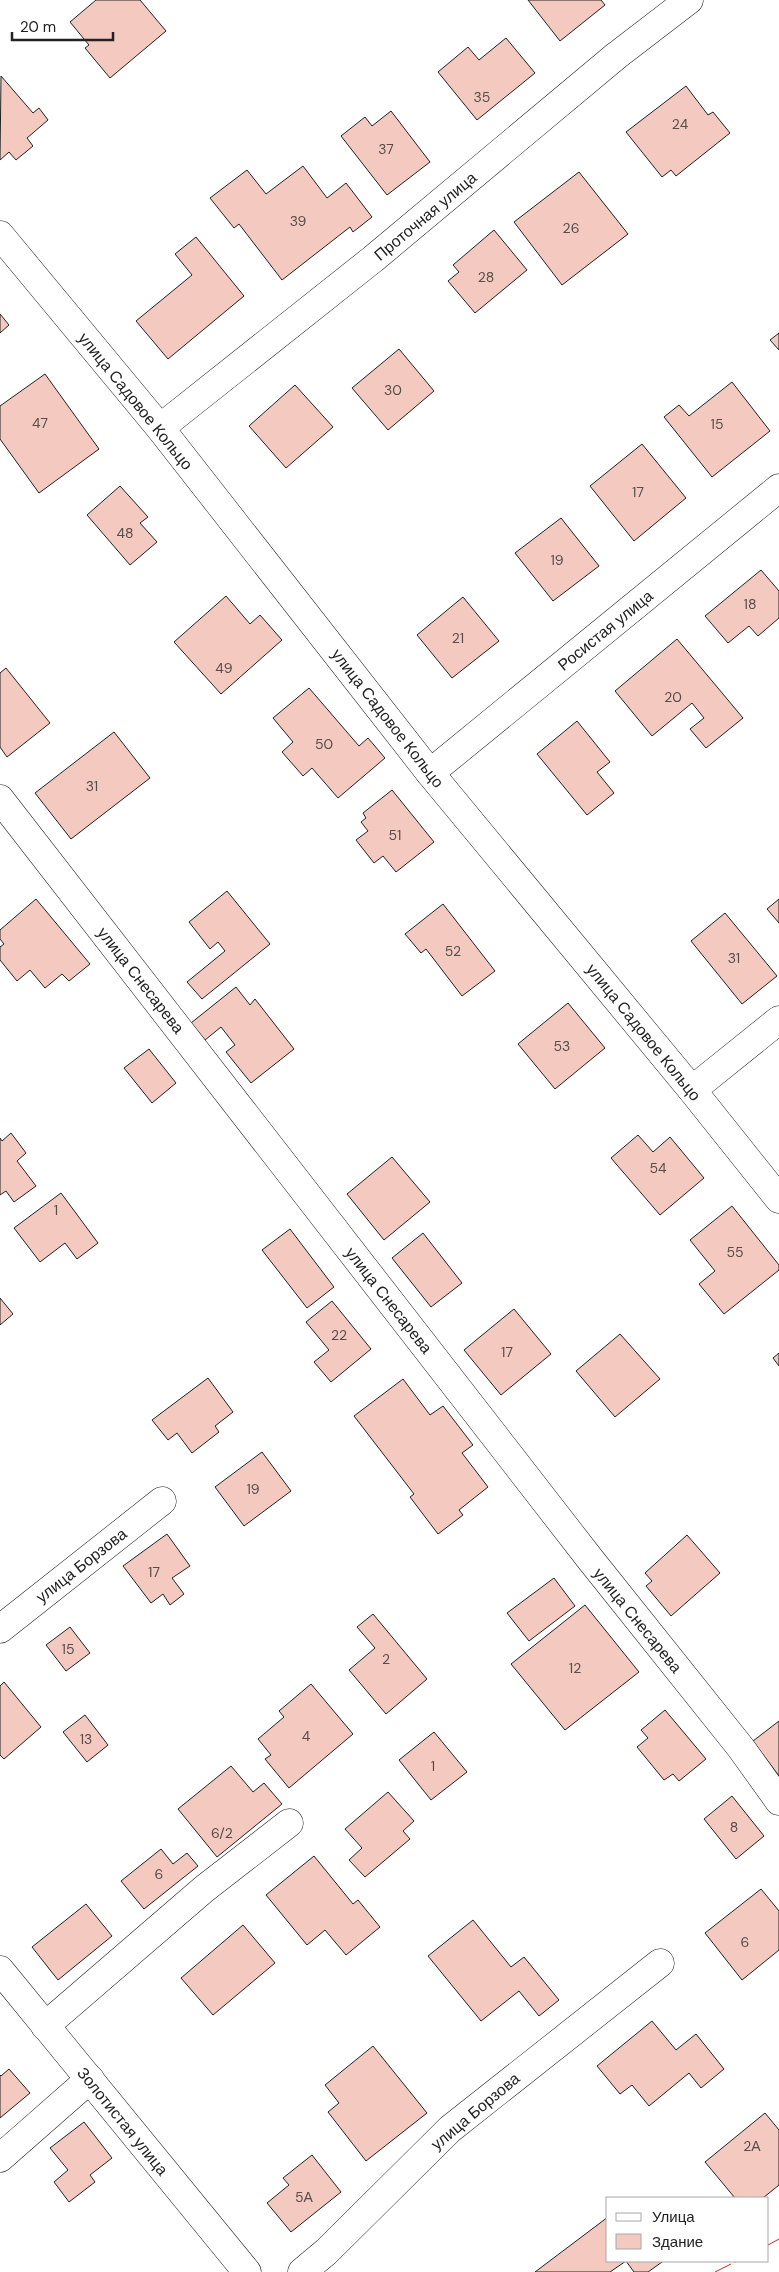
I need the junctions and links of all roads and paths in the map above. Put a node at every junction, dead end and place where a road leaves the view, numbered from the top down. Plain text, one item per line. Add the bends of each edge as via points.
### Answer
1 (689, 0) edge
2 (0, 235) edge
3 (160, 428) junction
4 (779, 488) edge
5 (430, 773) junction
6 (0, 798) edge
7 (779, 1020) edge
8 (692, 1090) junction
9 (779, 1199) edge
10 (162, 1501) dead end
11 (0, 1629) edge
12 (779, 1801) edge
13 (289, 1823) dead end
14 (660, 1963) dead end
15 (0, 1970) edge
16 (45, 2026) junction
17 (90, 2079) junction
18 (0, 2158) edge
19 (247, 2272) edge
20 (302, 2272) edge

1 - 3 street, Проточная улица via 616,56 373,259
2 - 3 street, улица Садовое Кольцо
3 - 5 street, улица Садовое Кольцо
4 - 5 street, Росистая улица
5 - 8 street, улица Садовое Кольцо
6 - 12 street, улица Снесарева
7 - 8 street
8 - 9 street, улица Садовое Кольцо
10 - 11 street, улица Борзова
13 - 16 street via 204,1889
14 - 20 street, улица Борзова via 450,2129
15 - 16 street, Золотистая улица
16 - 17 street, Золотистая улица
17 - 18 street
17 - 19 street, Золотистая улица

